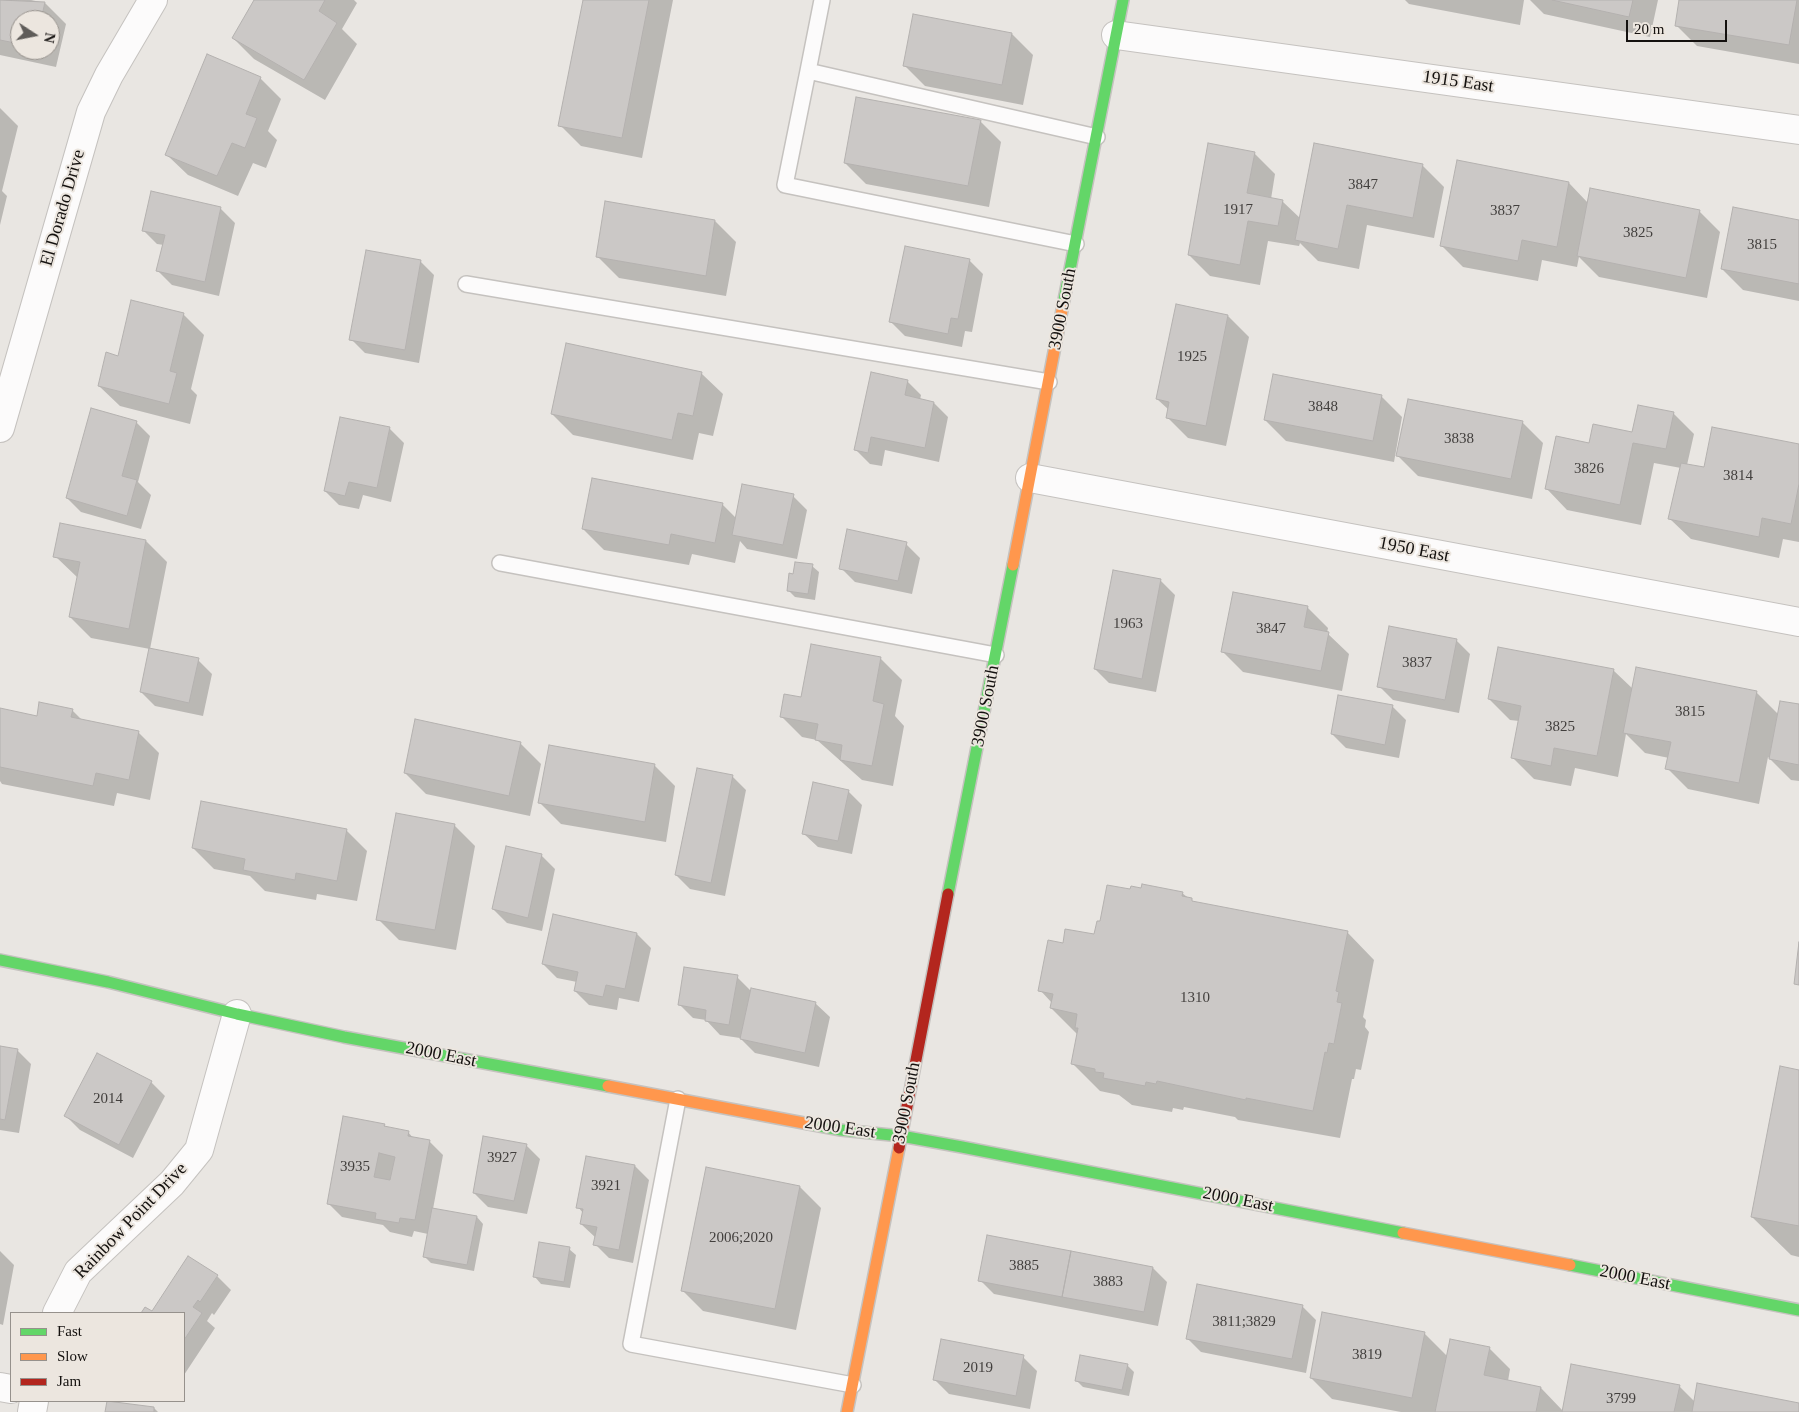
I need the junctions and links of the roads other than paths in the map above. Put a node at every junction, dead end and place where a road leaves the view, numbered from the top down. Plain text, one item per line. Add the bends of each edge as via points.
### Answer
1 (153, 0) edge
2 (822, 0) edge
3 (1123, 0) edge
4 (1116, 35) junction
5 (808, 71) junction
6 (1799, 130) edge
7 (1096, 137) junction
8 (1076, 244) junction
9 (466, 284) dead end
10 (1049, 382) junction
11 (0, 428) edge
12 (1030, 478) junction
13 (500, 563) dead end
14 (1799, 622) edge
15 (996, 655) junction
16 (0, 960) edge
17 (237, 1014) junction
18 (678, 1099) junction
19 (901, 1136) junction
20 (1799, 1310) edge
21 (58, 1312) edge
22 (853, 1385) junction
23 (847, 1412) edge

1 - 11 street, El Dorado Drive via 91,112
2 - 5 lane
3 - 4 street, 3900 South
4 - 6 street, 1915 East
4 - 7 street, 3900 South
5 - 7 lane
5 - 8 lane via 786,185
7 - 8 street, 3900 South
8 - 10 street, 3900 South
9 - 10 lane
10 - 12 street, 3900 South
12 - 14 street, 1950 East
12 - 15 street, 3900 South
13 - 15 lane
15 - 19 street, 3900 South
16 - 17 street, 2000 East via 108,982
17 - 18 street, 2000 East
17 - 21 street, Rainbow Point Drive via 199,1150 172,1183 78,1272
18 - 19 street, 2000 East via 841,1130
18 - 22 lane via 631,1344
19 - 20 street, 2000 East
19 - 22 street, 3900 South
22 - 23 street, 3900 South

